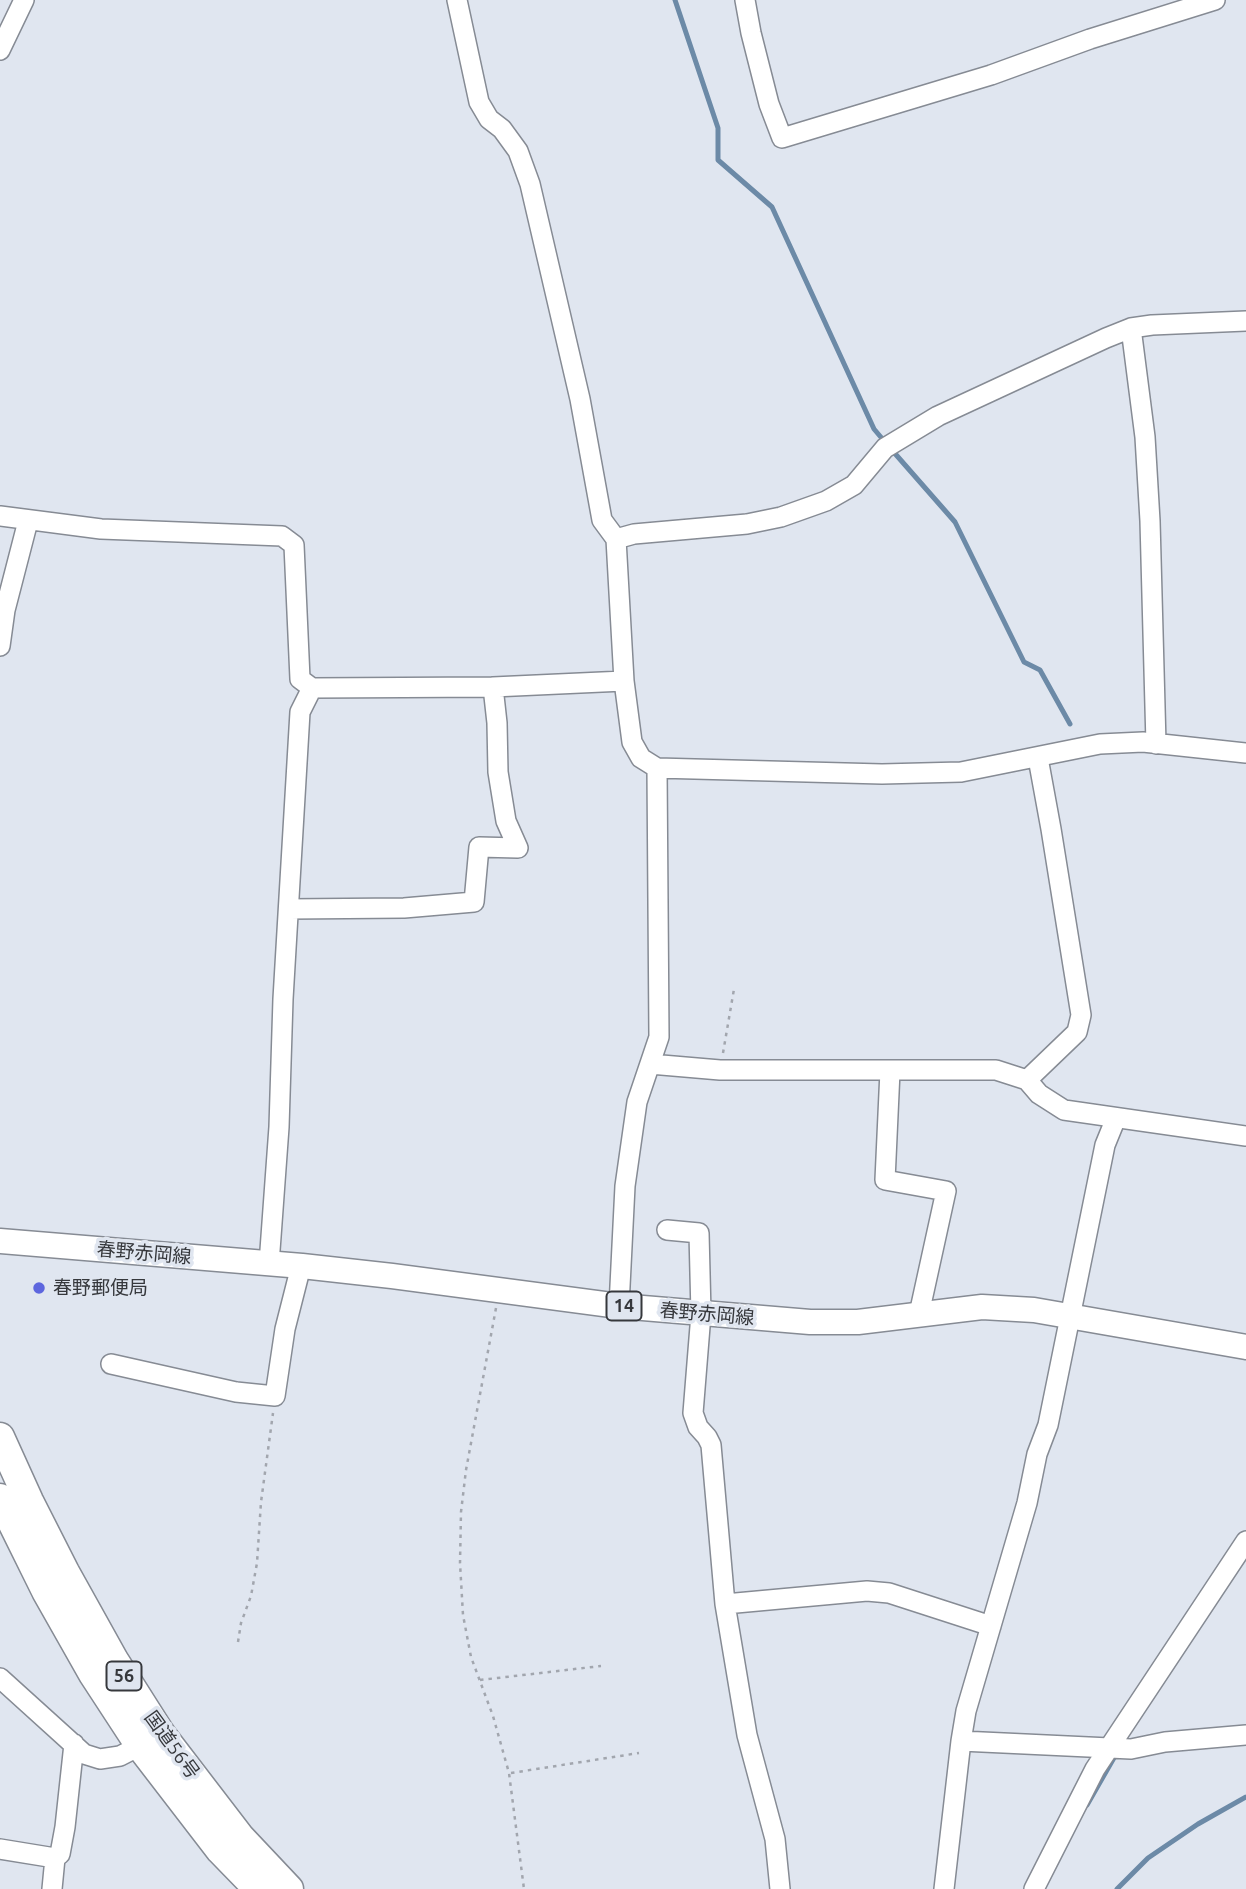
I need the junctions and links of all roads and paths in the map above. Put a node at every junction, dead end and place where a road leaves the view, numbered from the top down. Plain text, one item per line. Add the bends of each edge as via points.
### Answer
1 (24, 0) edge
2 (457, 0) edge
3 (745, 0) edge
4 (1215, 0) edge
5 (0, 50) edge
6 (1246, 321) edge
7 (1131, 328) junction
8 (0, 516) edge
9 (28, 521) junction
10 (616, 539) junction
11 (0, 646) edge
12 (624, 681) junction
13 (493, 687) junction
14 (312, 688) junction
15 (1156, 744) junction
16 (1246, 753) edge
17 (1038, 758) junction
18 (657, 768) junction
19 (289, 909) junction
20 (734, 989) dead end
21 (650, 1064) junction
22 (720, 1070) junction
23 (890, 1071) junction
24 (1027, 1080) junction
25 (1116, 1118) junction
26 (1246, 1136) edge
27 (667, 1230) dead end
28 (0, 1241) edge
29 (269, 1264) junction
30 (301, 1266) junction
31 (499, 1289) junction
32 (619, 1306) junction
33 (701, 1314) junction
34 (919, 1314) junction
35 (1071, 1316) junction
36 (1246, 1348) edge
37 (111, 1364) dead end
38 (275, 1396) junction
39 (0, 1437) edge
40 (0, 1498) edge
41 (1246, 1541) edge
42 (725, 1604) junction
43 (991, 1626) junction
44 (237, 1642) dead end
45 (601, 1667) dead end
46 (0, 1678) edge
47 (480, 1681) junction
48 (1246, 1735) edge
49 (151, 1740) junction
50 (961, 1741) junction
51 (74, 1744) junction
52 (1111, 1747) junction
53 (639, 1753) dead end
54 (509, 1773) junction
55 (0, 1849) edge
56 (55, 1858) junction
57 (52, 1889) edge
58 (258, 1889) edge
59 (289, 1889) edge
60 (524, 1889) edge
61 (780, 1889) edge
62 (944, 1889) edge
63 (1034, 1889) edge

1 - 5 street
2 - 10 street via 480,102 518,151 530,184 580,399 602,520
3 - 4 street via 769,104 782,138
6 - 7 street
7 - 10 street via 938,416 890,444 854,485 826,501 747,524
7 - 15 street via 1145,437
8 - 9 street
9 - 11 street
9 - 14 street via 101,529 282,536 294,545 300,679
10 - 12 street
12 - 13 street
12 - 18 street via 632,742 641,758
13 - 14 street
13 - 19 street via 498,772 506,821 518,848 479,847 474,902
14 - 19 street via 300,712
15 - 16 street
15 - 17 street via 1100,744
17 - 18 street via 961,772 895,774
17 - 24 street via 1081,1015 1077,1032
18 - 21 street via 659,1037
19 - 29 street
20 - 22 path
21 - 22 street
21 - 32 street via 637,1102 625,1186
22 - 23 street
23 - 24 street via 996,1070
23 - 34 street via 884,1180 946,1191
24 - 25 street via 1039,1094 1065,1110
25 - 26 street
25 - 35 street via 1105,1145
27 - 33 street via 699,1233
28 - 29 main road, 春野赤岡線 / 14
29 - 30 main road, 春野赤岡線 / 14
30 - 31 main road, 春野赤岡線 / 14
30 - 38 street
31 - 32 main road, 春野赤岡線 / 14
31 - 47 path via 461,1513 463,1615
32 - 33 main road, 春野赤岡線 / 14
33 - 34 main road, 春野赤岡線 / 14 via 810,1322 858,1322
33 - 42 street via 693,1413 711,1445
34 - 35 main road, 春野赤岡線 / 14 via 982,1307
35 - 36 main road, 春野赤岡線 / 14
35 - 43 street via 1048,1425
37 - 38 street via 236,1392
38 - 44 path via 257,1563
39 - 49 highway, 国道56号 / 56
40 - 49 highway, 国道56号 / 56 via 93,1674
41 - 52 street
42 - 43 street via 867,1591 889,1593
42 - 61 street via 745,1723 775,1839
43 - 50 street
45 - 47 path
46 - 51 street
47 - 54 path
48 - 52 street via 1166,1741 1131,1749
49 - 51 street via 120,1756 100,1759 84,1754
49 - 58 highway, 国道56号 / 56 via 220,1850
49 - 59 highway, 国道56号 / 56
50 - 52 street
50 - 62 street
51 - 56 street via 65,1827
52 - 63 street via 1095,1769
53 - 54 path
54 - 60 path
55 - 56 street
56 - 57 street

